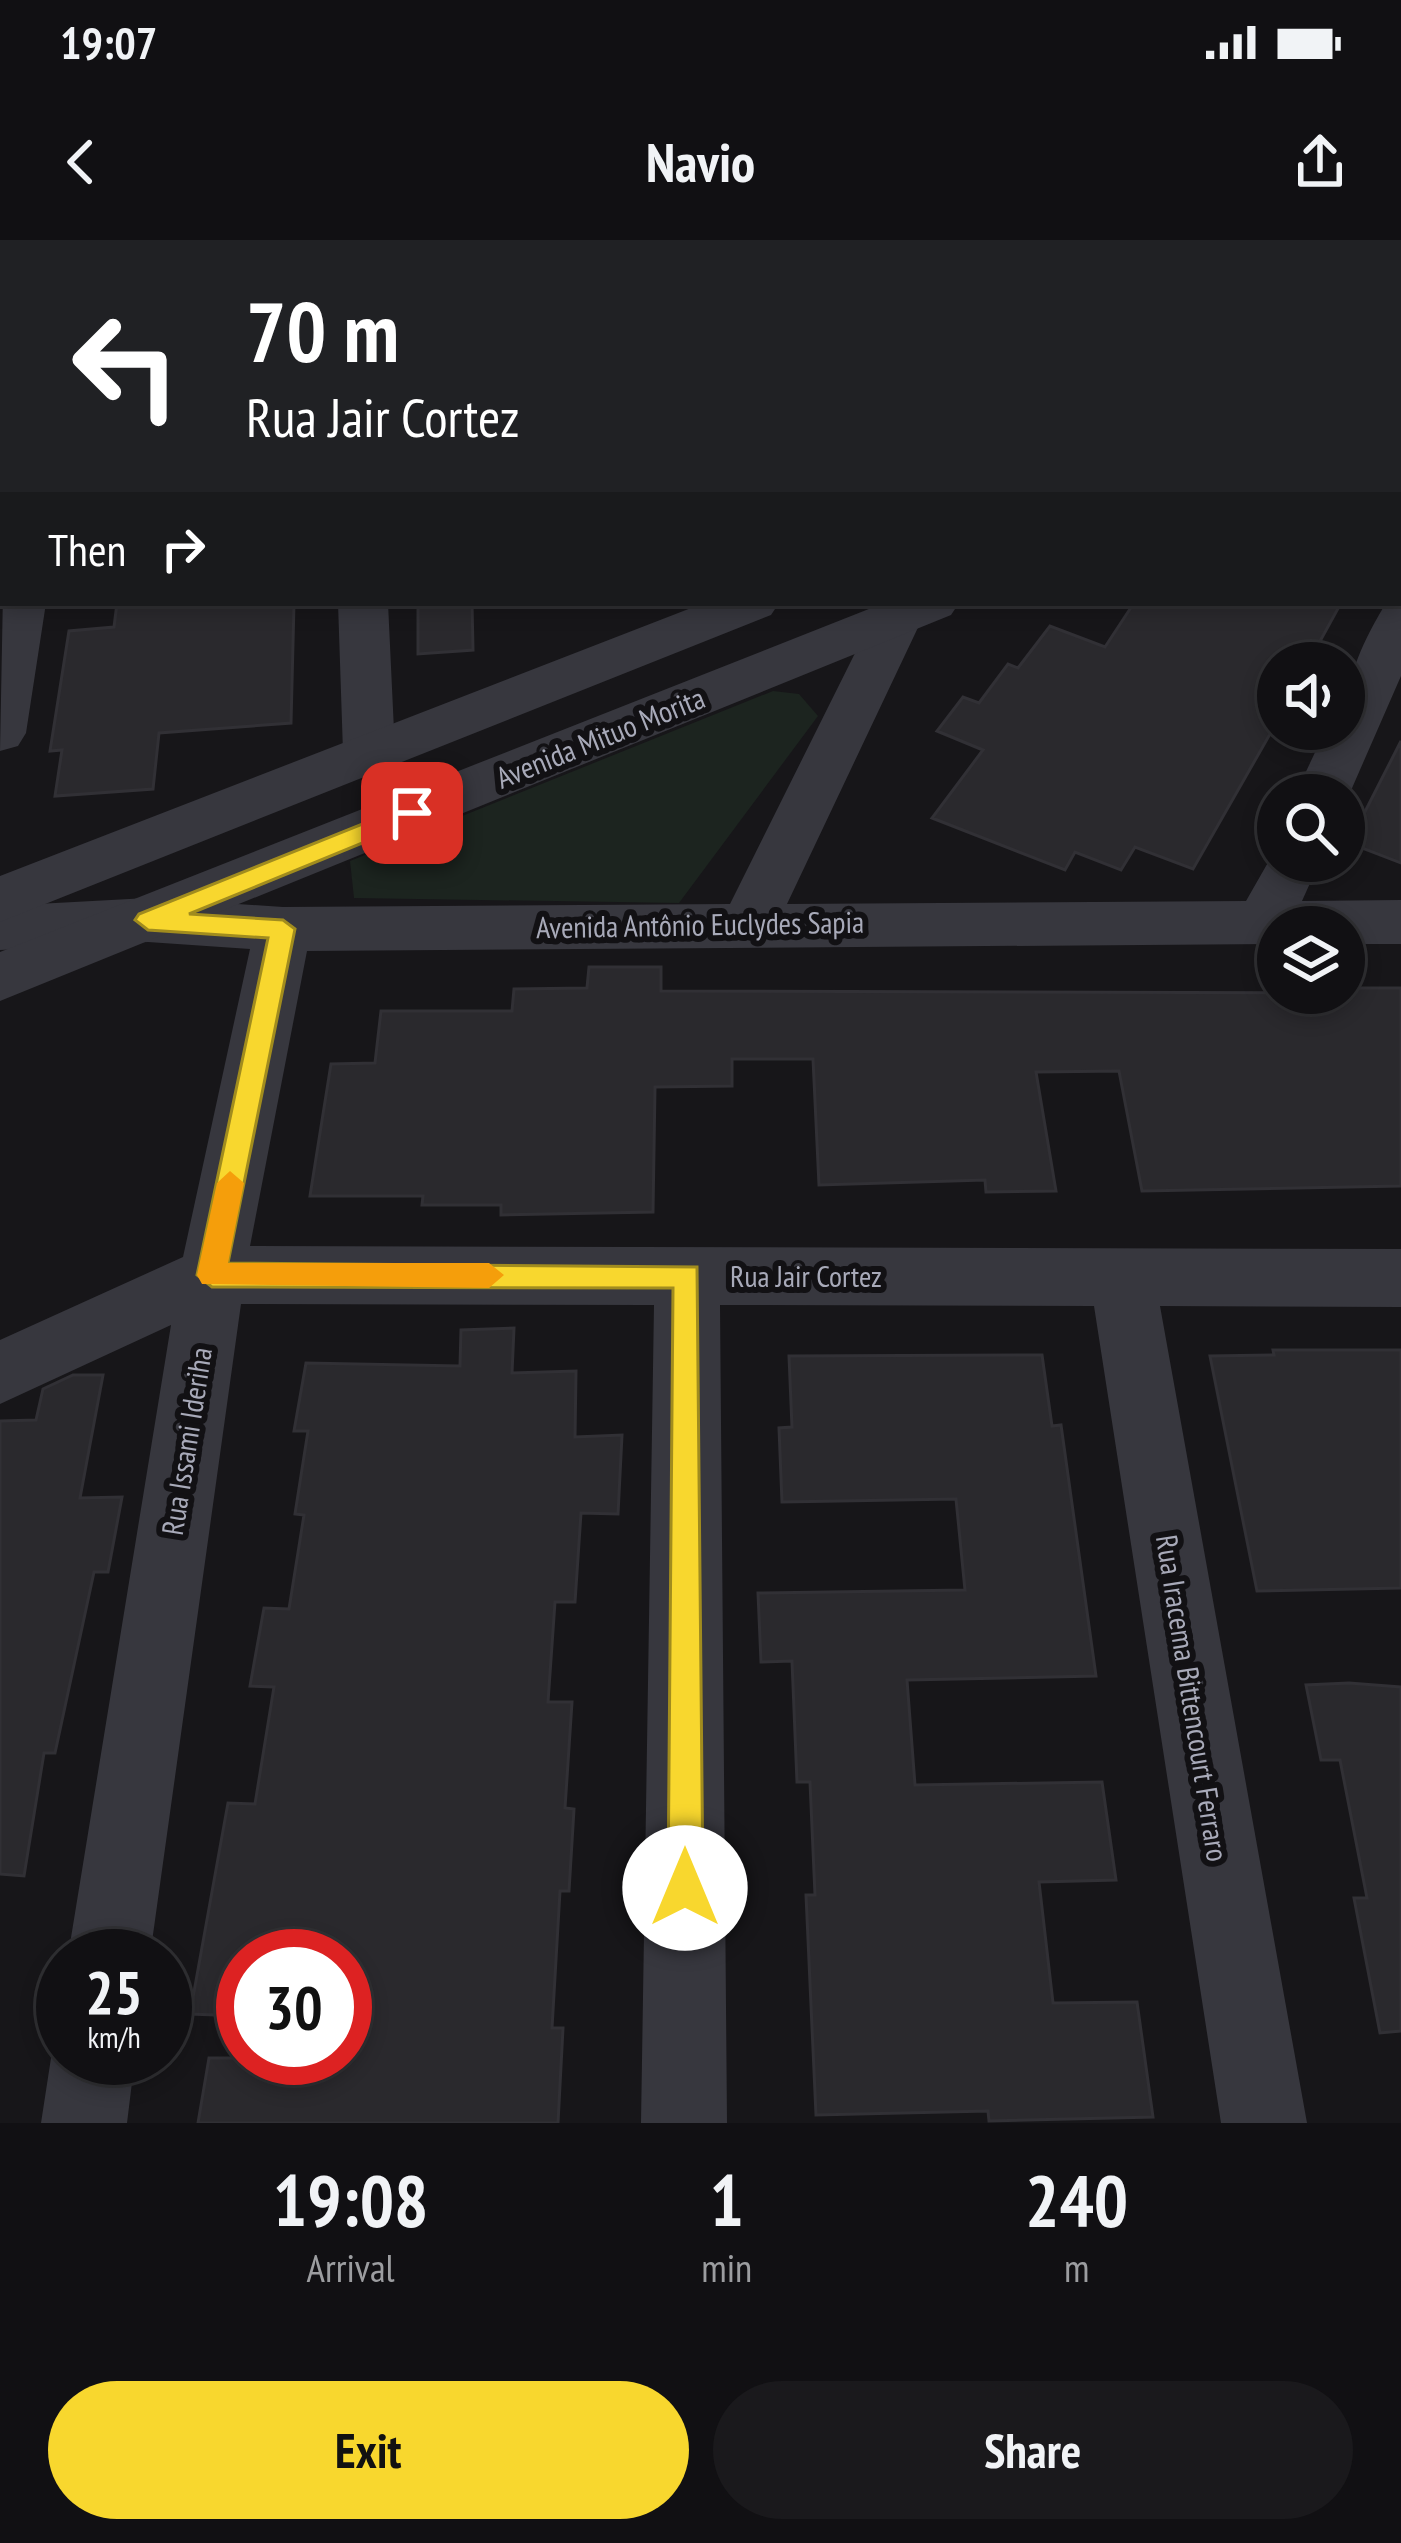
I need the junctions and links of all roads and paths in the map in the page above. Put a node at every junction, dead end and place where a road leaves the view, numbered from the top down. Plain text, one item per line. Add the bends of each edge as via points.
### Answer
1 (21, 606) edge
2 (363, 606) edge
3 (738, 606) edge
4 (915, 610) edge
5 (686, 616) edge
6 (1401, 620) edge
7 (0, 733) edge
8 (369, 752) junction
9 (1331, 774) edge
10 (0, 900) edge
11 (148, 920) junction
12 (750, 922) junction
13 (1365, 922) edge
14 (1401, 922) edge
15 (1257, 923) edge
16 (0, 928) edge
17 (283, 929) junction
18 (0, 977) edge
19 (1122, 1274) junction
20 (212, 1275) junction
21 (687, 1276) junction
22 (1401, 1278) edge
23 (0, 1373) edge
24 (113, 1929) edge
25 (89, 2085) edge
26 (83, 2123) edge
27 (684, 2123) edge
28 (1264, 2123) edge

1 - 7 street
2 - 8 street
3 - 5 street
4 - 11 street, Avenida Mituo Morita
4 - 12 street
5 - 8 street
6 - 9 street
8 - 10 street
11 - 16 street, Avenida Antônio Euclydes Sapia
11 - 17 street, Avenida Antônio Euclydes Sapia
11 - 18 street, Avenida Mituo Morita
12 - 15 street, Avenida Antônio Euclydes Sapia
12 - 17 street, Avenida Antônio Euclydes Sapia
13 - 14 street, Avenida Antônio Euclydes Sapia
17 - 20 street, Rua Issami Ideriha
19 - 21 street, Rua Jair Cortez
19 - 22 street, Rua Jair Cortez
19 - 28 street, Rua Iracema Bittencourt Ferraro
20 - 21 street, Rua Jair Cortez
20 - 23 street
20 - 24 street, Rua Issami Ideriha
21 - 27 street
25 - 26 street

